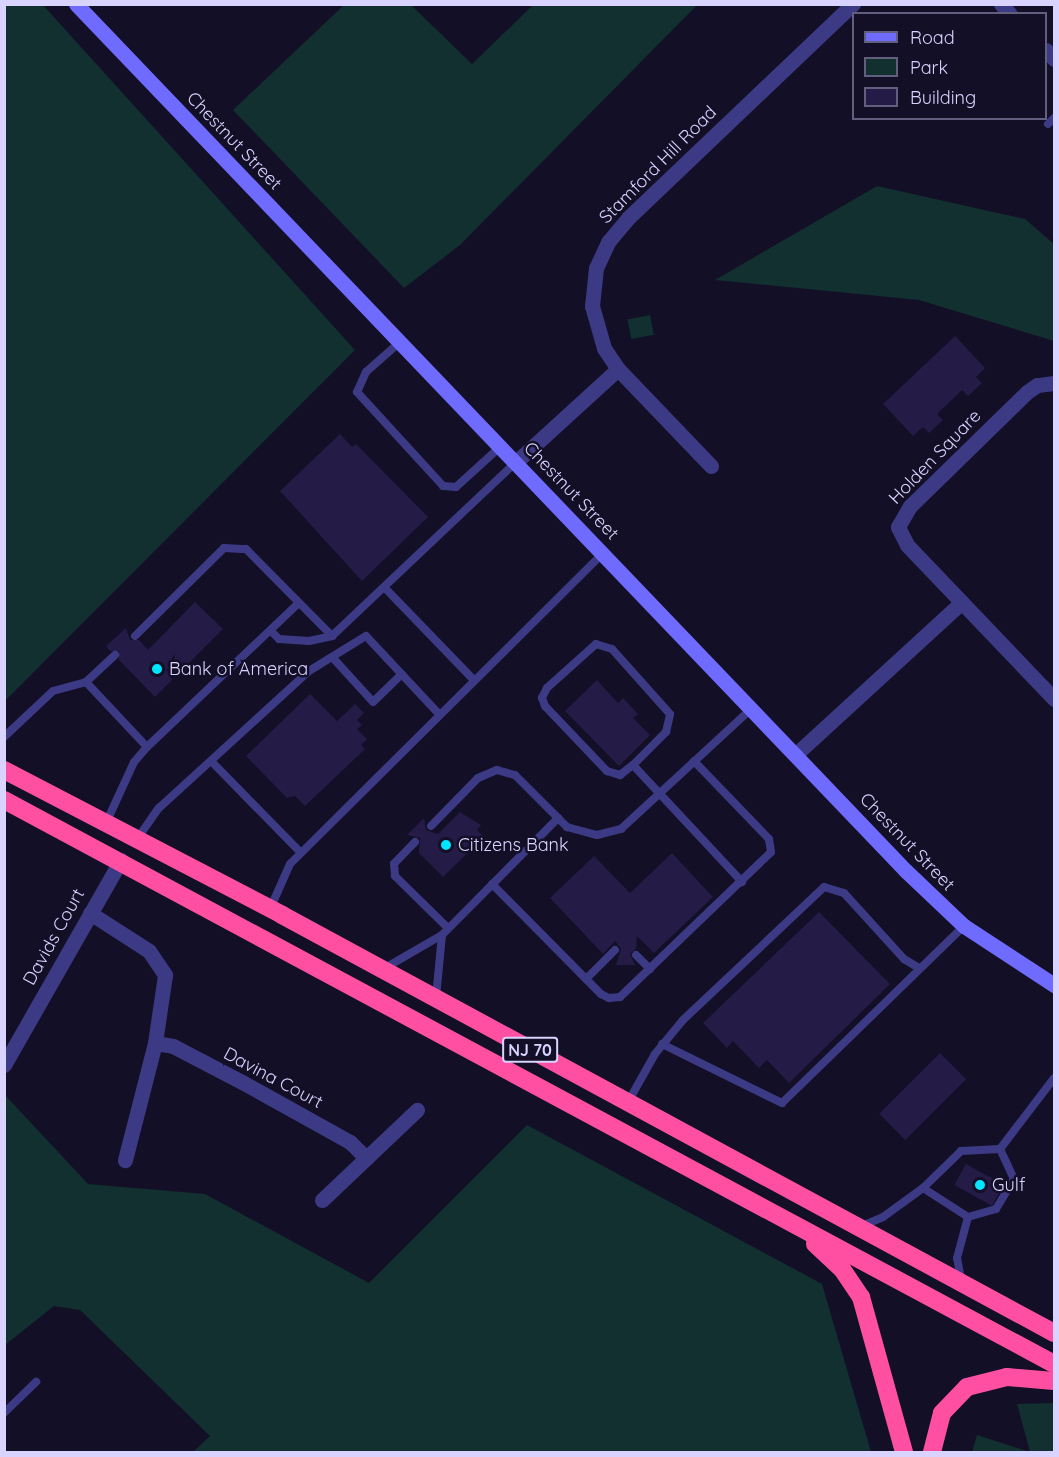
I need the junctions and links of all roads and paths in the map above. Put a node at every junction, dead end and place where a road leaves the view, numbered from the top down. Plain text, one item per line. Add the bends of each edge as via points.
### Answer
1 (76, 4) edge
2 (853, 4) edge
3 (400, 342) junction
4 (618, 369) junction
5 (1054, 383) edge
6 (501, 446) junction
7 (516, 462) junction
8 (711, 466) dead end
9 (603, 553) junction
10 (385, 588) junction
11 (962, 602) junction
12 (299, 603) junction
13 (271, 631) junction
14 (135, 636) dead end
15 (332, 636) junction
16 (115, 655) dead end
17 (333, 658) junction
18 (402, 674) junction
19 (473, 679) junction
20 (86, 682) junction
21 (1054, 699) edge
22 (750, 710) junction
23 (438, 713) junction
24 (4, 737) edge
25 (147, 747) junction
26 (795, 756) junction
27 (694, 761) junction
28 (212, 762) junction
29 (633, 765) junction
30 (4, 770) edge
31 (661, 796) junction
32 (4, 800) edge
33 (558, 818) junction
34 (106, 823) junction
35 (431, 826) dead end
36 (137, 839) junction
37 (415, 842) dead end
38 (302, 853) junction
39 (121, 860) junction
40 (742, 882) junction
41 (492, 884) junction
42 (270, 909) junction
43 (90, 913) junction
44 (964, 926) junction
45 (445, 932) junction
46 (615, 950) dead end
47 (636, 955) dead end
48 (919, 968) junction
49 (382, 969) junction
50 (650, 969) junction
51 (586, 979) junction
52 (1054, 985) edge
53 (436, 999) junction
54 (155, 1043) junction
55 (662, 1044) junction
56 (4, 1065) edge
57 (1054, 1078) edge
58 (627, 1102) junction
59 (417, 1110) dead end
60 (1000, 1149) junction
61 (366, 1158) junction
62 (125, 1160) dead end
63 (923, 1188) junction
64 (322, 1200) dead end
65 (968, 1217) junction
66 (796, 1226) junction
67 (859, 1228) junction
68 (962, 1283) junction
69 (1054, 1333) edge
70 (1054, 1364) edge
71 (1054, 1381) edge
72 (36, 1382) dead end
73 (4, 1413) edge
74 (904, 1452) edge
75 (932, 1452) edge

1 - 3 street, Chestnut Street
2 - 4 street, Stamford Hill Road via 628,218 608,242 596,268 592,306 604,348
3 - 6 street, Chestnut Street
3 - 6 lane via 366,372 357,392 360,400 442,486 456,487
4 - 7 street
4 - 8 street, Stamford Hill Road
5 - 11 street, Holden Square via 1037,385 1027,392 899,521 898,531 907,545
6 - 7 street, Chestnut Street
7 - 9 street, Chestnut Street
7 - 10 lane
9 - 19 lane
9 - 22 street, Chestnut Street
10 - 15 lane
10 - 19 lane
11 - 21 street, Holden Square
11 - 26 street
12 - 13 lane
12 - 14 lane via 246,549 224,549
12 - 15 lane
13 - 15 lane via 279,639
13 - 25 lane
16 - 20 lane
17 - 18 lane via 366,636
17 - 18 lane via 373,702
17 - 28 lane via 309,671
18 - 23 lane
19 - 23 lane
20 - 24 lane via 53,691
20 - 25 lane
22 - 26 street, Chestnut Street
22 - 27 lane
23 - 38 lane
25 - 34 lane via 134,762
26 - 44 street, Chestnut Street
27 - 31 lane
27 - 40 lane via 770,842 770,855
28 - 36 lane via 159,808
28 - 38 lane
29 - 29 lane via 620,775 607,771 543,703 547,688 596,644 612,648 670,714 666,732
29 - 31 lane
30 - 34 highway, NJ 70
31 - 33 lane via 633,821 609,834 582,832
31 - 40 lane
32 - 39 highway, NJ 70
33 - 35 lane via 515,775 497,770 478,778
33 - 41 lane
34 - 36 highway, NJ 70
36 - 42 highway, NJ 70
37 - 45 lane via 394,864 395,876
38 - 42 lane via 290,864
39 - 43 street, Davids Court
39 - 66 highway, NJ 70
40 - 50 lane
41 - 45 lane
41 - 51 lane
42 - 49 highway, NJ 70
43 - 54 street via 149,951 160,963 166,988
43 - 56 street, Davids Court
44 - 48 lane
44 - 52 street, Chestnut Street
45 - 49 lane
45 - 53 lane
46 - 51 lane
47 - 50 lane
48 - 55 lane via 782,1103
48 - 55 lane via 904,959 844,893 824,887
49 - 53 highway, NJ 70
50 - 51 lane via 616,999 605,997
53 - 58 highway, NJ 70
54 - 61 street, Davina Court via 173,1046 252,1088 350,1142
54 - 62 street
55 - 58 lane
57 - 60 lane
58 - 67 highway, NJ 70
59 - 61 street
60 - 63 lane via 961,1152
60 - 65 lane via 1014,1179 996,1209
61 - 64 street
63 - 65 lane
63 - 67 lane via 883,1217
65 - 68 lane via 957,1258
66 - 70 highway, NJ 70
66 - 74 highway via 842,1269 861,1297
67 - 68 highway, NJ 70
68 - 69 highway, NJ 70
71 - 75 highway via 1007,1377 967,1387 942,1413
72 - 73 lane

